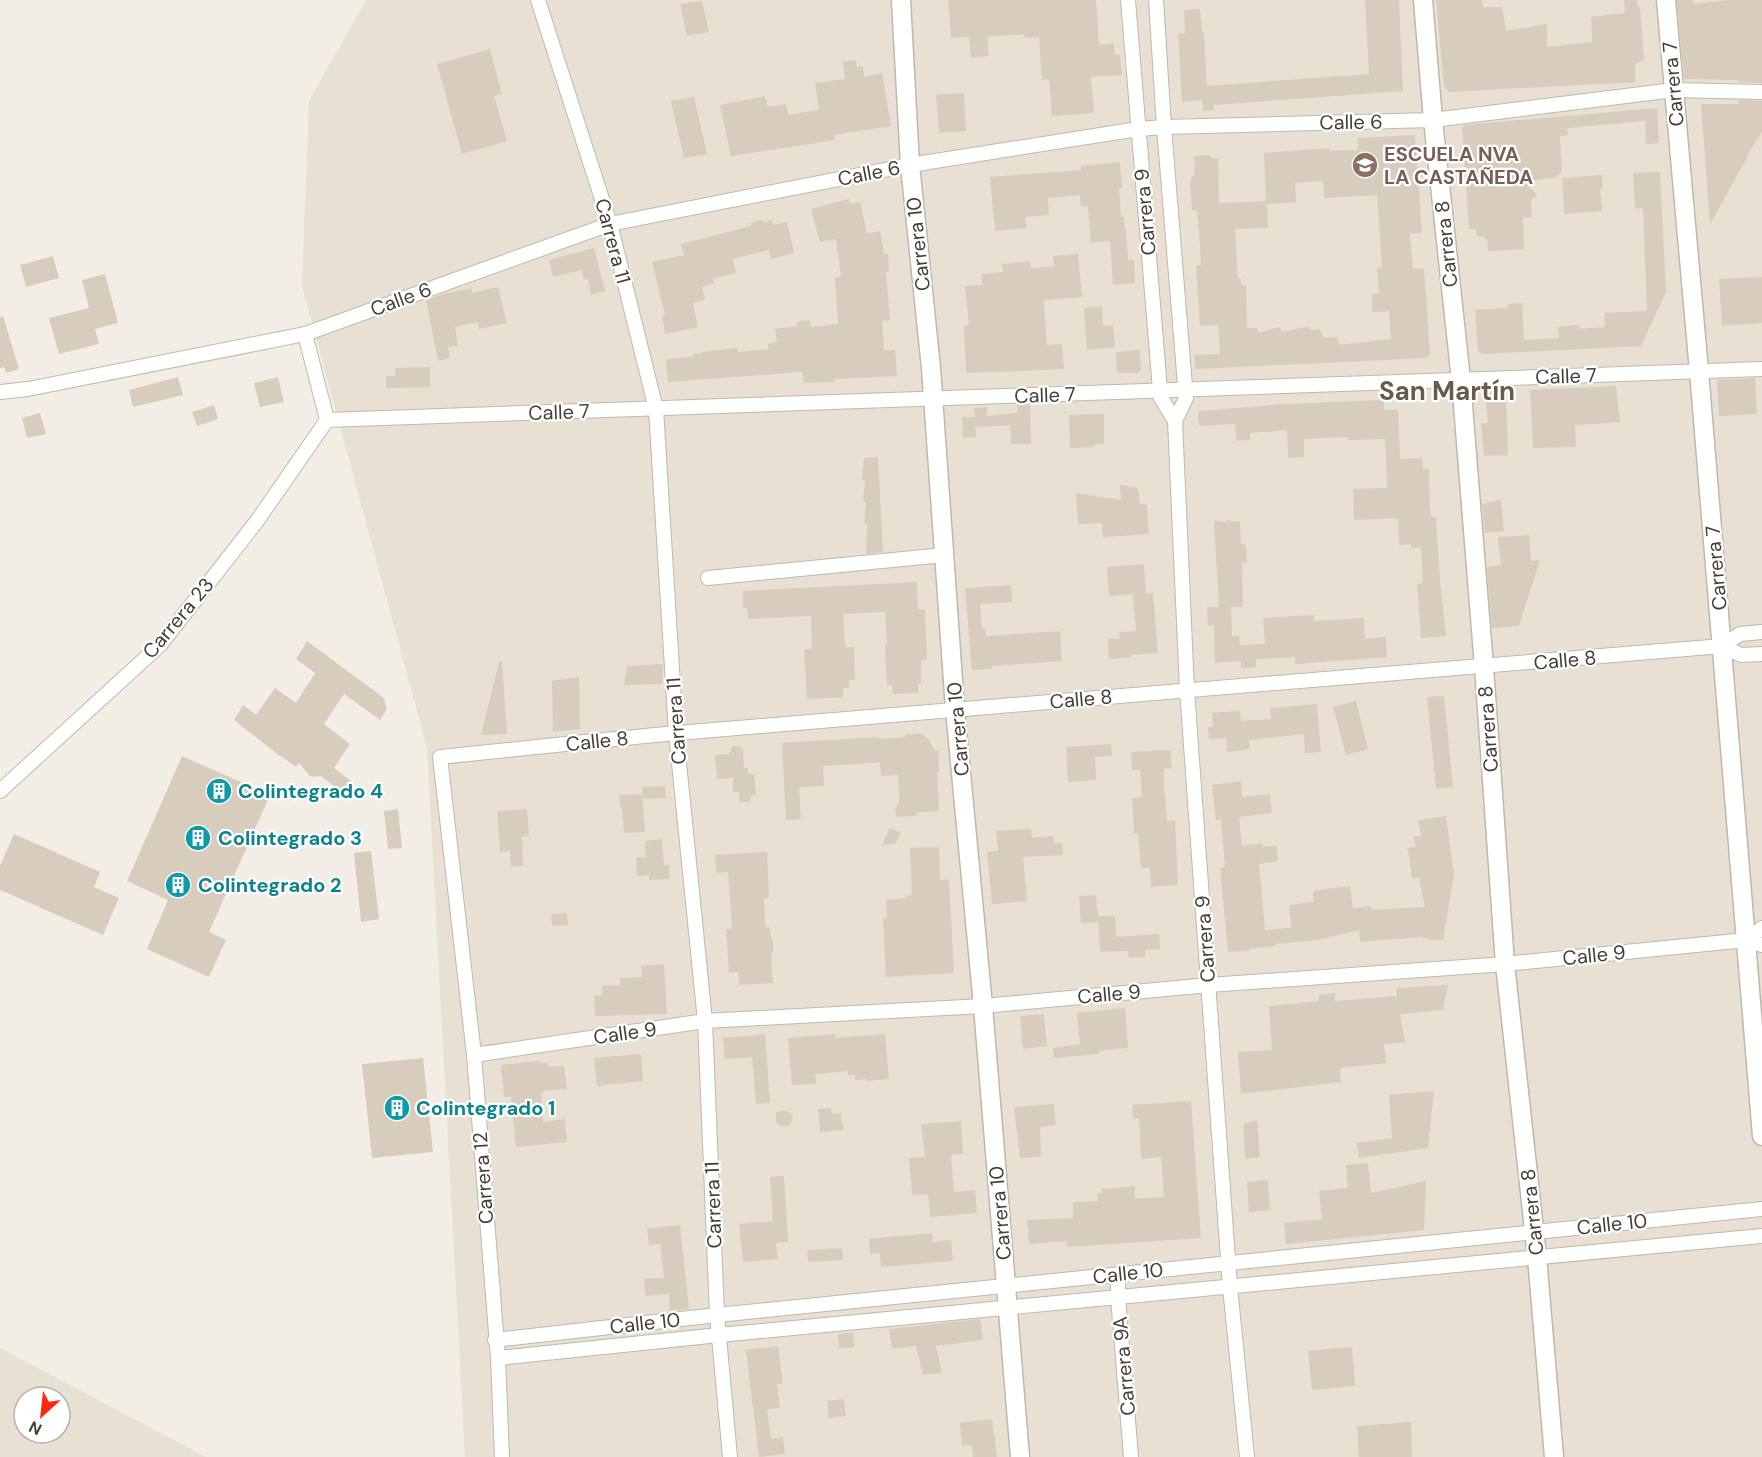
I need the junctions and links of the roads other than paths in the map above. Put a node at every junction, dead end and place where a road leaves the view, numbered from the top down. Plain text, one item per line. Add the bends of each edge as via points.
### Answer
1 (538, 0) edge
2 (901, 0) edge
3 (1128, 0) edge
4 (1156, 0) edge
5 (1424, 0) edge
6 (1666, 0) edge
7 (1674, 90) junction
8 (1762, 92) edge
9 (1433, 120) junction
10 (1164, 127) junction
11 (1138, 129) junction
12 (909, 165) junction
13 (610, 224) junction
14 (305, 334) junction
15 (1762, 369) edge
16 (1699, 371) junction
17 (1461, 380) junction
18 (1160, 390) junction
19 (1185, 390) junction
20 (0, 392) edge
21 (934, 398) junction
22 (656, 409) junction
23 (327, 420) junction
24 (1175, 421) junction
25 (944, 555) junction
26 (708, 578) dead end
27 (1762, 633) edge
28 (1722, 646) junction
29 (1762, 654) edge
30 (1484, 667) junction
31 (1187, 690) junction
32 (955, 709) junction
33 (676, 733) junction
34 (440, 757) joint
35 (0, 791) edge
36 (1762, 928) edge
37 (1754, 943) edge
38 (1505, 964) junction
39 (1209, 985) junction
40 (983, 1006) junction
41 (705, 1021) junction
42 (474, 1055) junction
43 (1762, 1136) edge
44 (1762, 1209) edge
45 (1534, 1232) junction
46 (1762, 1236) edge
47 (1537, 1257) junction
48 (1228, 1263) junction
49 (1118, 1274) junction
50 (1006, 1286) junction
51 (1230, 1287) junction
52 (1118, 1297) junction
53 (1008, 1308) junction
54 (717, 1315) junction
55 (719, 1335) junction
56 (495, 1340) junction
57 (498, 1358) junction
58 (502, 1457) edge
59 (730, 1457) edge
60 (1020, 1457) edge
61 (1131, 1457) edge
62 (1248, 1457) edge
63 (1554, 1457) edge

1 - 13 street, Carrera 11
2 - 12 street, Carrera 10
3 - 11 street, Carrera 9
4 - 10 street, Carrera 9
5 - 9 street, Carrera 8
6 - 7 street, Carrera 7
7 - 8 street, Calle 6
7 - 9 street, Calle 6
7 - 16 street, Carrera 7
9 - 10 street, Calle 6
9 - 17 street, Carrera 8
10 - 11 street, Calle 6
10 - 19 street, Carrera 9
11 - 12 street, Calle 6
11 - 18 street, Carrera 9
12 - 13 street, Calle 6
12 - 21 street, Carrera 10
13 - 14 street, Calle 6
13 - 22 street, Carrera 11
14 - 20 street, Calle 6
14 - 23 street
15 - 16 street, Calle 7
16 - 17 street, Calle 7
16 - 28 street, Carrera 7
17 - 19 street, Calle 7
17 - 30 street, Carrera 8
18 - 19 street, Calle 7
18 - 21 street, Calle 7
18 - 24 street, Carrera 9
19 - 24 street, Carrera 9 via 1186,398
21 - 22 street, Calle 7
21 - 25 street, Carrera 10
22 - 23 street, Calle 7
22 - 33 street, Carrera 11
23 - 35 street, Carrera 23 via 257,521 160,645
24 - 31 street, Carrera 9
25 - 26 street
25 - 32 street, Carrera 10
27 - 28 street, Calle 8 via 1740,634
28 - 29 street, Calle 8 via 1741,655
28 - 30 street, Calle 8
28 - 37 street, Carrera 7
30 - 31 street, Calle 8
30 - 38 street, Carrera 8
31 - 32 street, Calle 8
31 - 39 street, Carrera 9
32 - 33 street, Calle 8
32 - 40 street, Carrera 10
33 - 34 street, Calle 8
33 - 41 street, Carrera 11
34 - 42 street, Carrera 12
36 - 37 street
37 - 38 street, Calle 9
37 - 43 street, Carrera 7
38 - 39 street, Calle 9
38 - 45 street, Carrera 8
39 - 40 street, Calle 9
39 - 48 street, Carrera 9
40 - 41 street, Calle 9
40 - 50 street, Carrera 10
41 - 42 street, Calle 9
41 - 54 street, Carrera 11
42 - 56 street, Carrera 12
44 - 45 street, Calle 10
45 - 47 street, Carrera 8
45 - 48 street, Calle 10
46 - 47 street, Calle 10
47 - 51 street, Calle 10
47 - 63 street, Carrera 8
48 - 49 street, Calle 10
48 - 51 street, Carrera 9
49 - 50 street, Calle 10
49 - 52 street, Carrera 9A
50 - 53 street, Carrera 10
50 - 54 street, Calle 10
51 - 52 street, Calle 10
51 - 62 street, Carrera 9
52 - 53 street, Calle 10
52 - 61 street, Carrera 9A
53 - 55 street, Calle 10
53 - 60 street, Carrera 10
54 - 55 street, Carrera 11
54 - 56 street, Calle 10
55 - 57 street, Calle 10
55 - 59 street, Carrera 11
56 - 57 street, Carrera 12
57 - 58 street, Carrera 12

